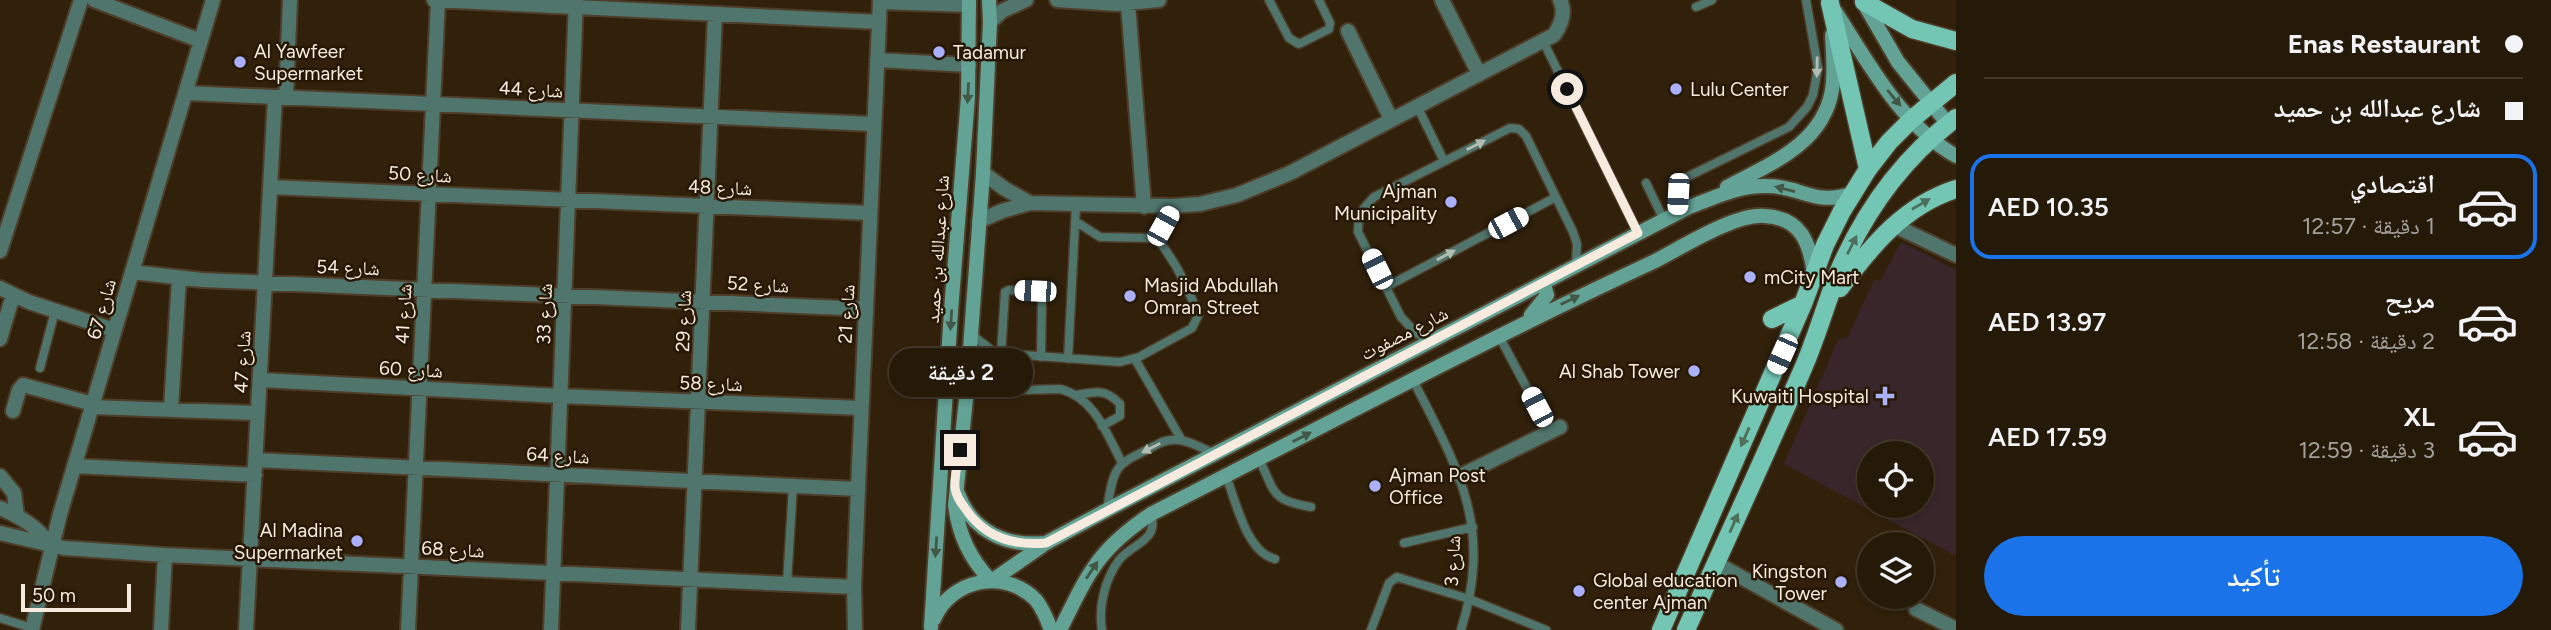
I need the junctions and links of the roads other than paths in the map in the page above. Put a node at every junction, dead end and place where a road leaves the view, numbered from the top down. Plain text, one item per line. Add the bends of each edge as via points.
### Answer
1 (81, 0) edge
2 (94, 0) edge
3 (213, 0) edge
4 (290, 0) edge
5 (436, 0) edge
6 (989, 0) edge
7 (1027, 0) edge
8 (1057, 0) edge
9 (1158, 0) edge
10 (1269, 0) edge
11 (1319, 0) edge
12 (1442, 0) edge
13 (1712, 0) edge
14 (1806, 0) edge
15 (476, 1) edge
16 (880, 1) edge
17 (1829, 1) edge
18 (1864, 1) edge
19 (969, 3) edge
20 (1562, 3) edge
21 (576, 4) edge
22 (1128, 4) junction
23 (1696, 7) dead end
24 (715, 14) junction
25 (879, 22) junction
26 (990, 22) junction
27 (1348, 31) dead end
28 (201, 41) junction
29 (1543, 41) junction
30 (1956, 41) edge
31 (877, 60) junction
32 (970, 65) junction
33 (1479, 74) junction
34 (1956, 83) edge
35 (186, 93) junction
36 (281, 97) junction
37 (1930, 102) junction
38 (433, 104) junction
39 (1417, 106) junction
40 (571, 110) junction
41 (710, 117) junction
42 (1912, 118) junction
43 (1391, 119) junction
44 (1952, 121) edge
45 (874, 124) junction
46 (1931, 138) junction
47 (1956, 156) edge
48 (1444, 161) junction
49 (1868, 169) junction
50 (983, 173) junction
51 (1646, 183) dead end
52 (270, 187) junction
53 (1956, 189) edge
54 (428, 194) junction
55 (1851, 194) junction
56 (1556, 197) junction
57 (567, 200) junction
58 (1030, 203) junction
59 (1076, 205) junction
60 (707, 206) junction
61 (1173, 206) junction
62 (1144, 207) junction
63 (870, 213) junction
64 (1676, 213) junction
65 (1075, 220) junction
66 (979, 221) junction
67 (1893, 225) junction
68 (1638, 233) junction
69 (1154, 235) junction
70 (0, 251) edge
71 (1956, 256) edge
72 (1576, 265) junction
73 (132, 272) junction
74 (1814, 275) junction
75 (179, 278) junction
76 (265, 283) junction
77 (1539, 285) junction
78 (1386, 287) junction
79 (424, 288) junction
80 (7, 292) edge
81 (564, 295) junction
82 (703, 300) junction
83 (1804, 304) junction
84 (1826, 308) junction
85 (866, 309) junction
86 (55, 311) junction
87 (1772, 318) dead end
88 (1522, 324) junction
89 (114, 330) junction
90 (971, 334) junction
91 (1499, 336) junction
92 (0, 340) edge
93 (1430, 342) junction
94 (998, 353) junction
95 (1041, 357) junction
96 (1068, 359) junction
97 (1135, 359) junction
98 (969, 366) junction
99 (40, 368) dead end
100 (260, 380) junction
101 (1413, 380) junction
102 (419, 388) junction
103 (967, 389) junction
104 (1077, 395) junction
105 (560, 396) junction
106 (699, 401) junction
107 (92, 405) junction
108 (1537, 407) dead end
109 (861, 408) junction
110 (171, 410) junction
111 (13, 411) dead end
112 (258, 413) junction
113 (1102, 426) junction
114 (1560, 427) dead end
115 (1181, 439) junction
116 (1215, 454) junction
117 (1259, 459) junction
118 (1122, 463) junction
119 (74, 466) junction
120 (255, 468) junction
121 (415, 468) junction
122 (557, 474) junction
123 (0, 476) edge
124 (1226, 476) junction
125 (1460, 476) junction
126 (695, 481) junction
127 (793, 486) junction
128 (955, 488) junction
129 (858, 489) junction
130 (0, 508) edge
131 (1311, 508) dead end
132 (1107, 510) junction
133 (1151, 514) junction
134 (17, 516) junction
135 (1473, 527) junction
136 (0, 533) edge
137 (1046, 543) junction
138 (1404, 543) dead end
139 (51, 546) junction
140 (165, 555) junction
141 (250, 559) junction
142 (1275, 559) dead end
143 (1716, 564) junction
144 (411, 566) junction
145 (554, 573) junction
146 (690, 578) junction
147 (992, 580) junction
148 (787, 583) junction
149 (854, 587) junction
150 (1469, 599) junction
151 (1699, 601) junction
152 (1916, 609) dead end
153 (0, 618) edge
154 (32, 629) edge
155 (931, 629) edge
156 (1956, 629) edge
157 (161, 630) edge
158 (246, 630) edge
159 (408, 630) edge
160 (551, 630) edge
161 (688, 630) edge
162 (855, 630) edge
163 (1051, 630) edge
164 (1060, 630) edge
165 (1102, 630) edge
166 (1371, 630) edge
167 (1461, 630) edge
168 (1546, 630) edge
169 (1661, 630) edge
170 (1686, 630) edge
171 (1699, 630) edge
172 (1836, 630) edge

1 - 70 street
2 - 28 street
3 - 28 street, شارع 67
4 - 36 street, شارع 47
5 - 15 street
5 - 38 street, شارع 41
6 - 26 street, شارع عبدالله بن حميد
7 - 26 street
8 - 22 street
9 - 22 street
10 - 11 lane via 1289,38 1298,44 1329,29
12 - 33 street
13 - 23 lane
14 -> 64 lane via 1818,68 1807,107 1789,127 1682,179
15 - 21 street
16 - 19 street
16 - 25 street, شارع 21
17 -> 42 street via 1877,76
17 - 49 main road
17 - 64 street via 1832,91 1815,129 1787,155
18 - 30 main road via 1912,29
18 - 37 street via 1898,62
19 - 32 street, شارع عبدالله بن حميد
20 - 29 street via 1557,31
21 - 24 street
21 - 40 street, شارع 33
22 - 62 street
24 - 25 street
24 - 41 street, شارع 29
25 - 31 street, شارع 21
26 - 50 street, شارع عبدالله بن حميد
27 - 43 street
28 - 35 street, شارع 67
29 - 33 street
29 - 68 lane
31 - 32 street
31 - 45 street, شارع 21
32 -> 155 street, شارع عبدالله بن حميد
33 - 39 street
34 - 37 main road
35 - 36 street, شارع 44
35 - 73 street, شارع 67
36 - 38 street, شارع 44
36 - 52 street, شارع 47
37 - 42 main road
37 - 44 street
38 - 40 street, شارع 44
38 - 54 street, شارع 41
39 - 43 street
39 - 48 lane
40 - 41 street, شارع 44
40 - 57 street, شارع 33
41 - 45 street, شارع 44
41 - 60 street, شارع 29
42 - 46 street
42 - 49 main road
43 - 61 street via 1255,188 1218,200
44 - 46 main road
45 - 63 street, شارع 21
46 - 47 street
84 -> 46 main road via 1837,275 1869,214
48 -> 56 lane via 1510,128 1519,129
48 - 78 lane via 1374,197 1359,214 1358,232
49 - 55 main road
50 - 58 street
50 - 66 street, شارع عبدالله بن حميد
51 - 64 lane
52 - 54 street, شارع 50
52 - 76 street, شارع 47
67 -> 53 main road via 1927,200
54 - 57 street, شارع 50
54 - 79 street, شارع 41
55 -> 64 street, شارع مصفوت via 1826,199 1755,186
55 - 74 main road
56 - 72 lane via 1577,244
78 -> 56 lane
57 - 60 street, شارع 48
57 - 81 street, شارع 33
58 - 59 street
58 - 66 street
59 - 62 street
59 - 65 lane
60 - 63 street, شارع 48
60 - 82 street, شارع 29
61 - 62 street
61 - 69 lane
63 - 85 street, شارع 21
64 - 68 street, شارع مصفوت
65 - 69 lane via 1106,239
65 - 96 lane
66 - 90 street, شارع عبدالله بن حميد
67 - 71 street
67 - 84 main road
68 - 72 street, شارع مصفوت
69 - 97 lane via 1182,274 1198,320 1192,328
72 - 77 street, شارع مصفوت
73 - 75 street, شارع 54
73 - 89 street, شارع 67
74 - 83 main road
88 -> 74 street via 1748,217 1780,219 1794,227 1806,239
75 - 76 street, شارع 54
75 - 110 street
76 - 79 street, شارع 54
76 - 100 street, شارع 47
77 - 88 street via 1545,288 1546,299
77 - 93 street, شارع مصفوت
78 - 93 lane via 1401,317
79 - 81 street, شارع 54
79 - 102 street, شارع 41
80 - 86 street
80 - 92 street
81 - 82 street, شارع 52
81 - 105 street, شارع 33
82 - 85 street, شارع 52
82 - 106 street, شارع 29
83 - 87 main road
83 -> 169 main road
143 -> 84 main road
85 - 109 street, شارع 21
86 - 89 street
86 - 99 lane
88 - 91 street
89 - 107 street, شارع 67
90 - 94 lane
90 - 98 street, شارع عبدالله بن حميد
91 - 101 street
91 - 108 lane
93 - 116 street, شارع مصفوت
94 - 95 lane
94 - 95 lane via 1005,292 1037,291 1042,296
94 - 98 lane
95 - 96 lane
96 - 97 lane via 1113,363
97 - 115 lane
98 - 103 street, شارع عبدالله بن حميد
100 - 102 street, شارع 60
100 - 112 street, شارع 47
117 -> 101 street
101 - 125 lane, شارع 3
102 - 105 street, شارع 60
102 - 121 street, شارع 41
103 - 104 lane via 1060,388
103 - 128 street, شارع عبدالله بن حميد
104 - 113 lane
104 - 113 lane via 1104,392 1120,404 1120,416
105 - 106 street, شارع 58
105 - 122 street, شارع 33
106 - 109 street, شارع 58
106 - 126 street, شارع 29
107 - 110 street
107 - 111 street via 23,385
107 - 119 street, شارع 67
109 - 129 street, شارع 21
110 - 112 street
112 - 120 street, شارع 47
113 - 118 lane
114 - 125 street
115 - 116 lane
115 -> 118 lane via 1167,440
116 - 132 street, شارع مصفوت
117 - 124 street
117 - 131 lane via 1279,498
118 - 132 lane via 1113,476
119 - 120 street, شارع 64
119 - 139 street, شارع 67
120 - 121 street, شارع 64
120 - 141 street, شارع 47
121 - 122 street, شارع 64
121 - 144 street, شارع 41
122 - 126 street, شارع 64
122 - 145 street, شارع 33
123 - 134 street via 13,493
124 - 133 street
124 - 142 lane via 1253,545
125 - 135 lane, شارع 3
126 - 127 street, شارع 64
126 - 146 street, شارع 29
127 - 129 street, شارع 64
127 - 148 lane
128 - 137 street via 961,503 983,529 1030,545
128 - 147 street, شارع عبدالله بن حميد via 962,538 969,554
129 - 149 street, شارع 21
130 - 134 street
132 - 137 street, شارع مصفوت
164 -> 133 street via 1099,558 1124,532
133 - 165 lane via 1153,527 1147,539 1113,569 1100,606
134 - 139 street via 36,528
135 - 138 lane
135 - 150 lane, شارع 3
136 - 139 street, شارع 68
137 - 147 street, شارع مصفوت
139 - 140 street, شارع 68
139 - 154 street, شارع 67
140 - 141 street, شارع 68
140 - 157 street
141 - 144 street, شارع 68
141 - 158 street, شارع 47
143 - 151 main road
143 - 172 street
144 - 145 street, شارع 68
144 - 159 street, شارع 41
145 - 146 street, شارع 68
145 - 160 street, شارع 33
146 - 148 street, شارع 68
146 - 161 street, شارع 29
147 - 155 street, شارع مصفوت via 953,593 939,608
147 - 163 street via 1024,590 1041,608
148 - 149 street, شارع 68
149 - 162 street, شارع 21
150 - 166 lane via 1394,578
150 - 167 lane, شارع 3
150 - 168 lane
151 - 170 main road
151 - 171 street
152 - 156 street
153 - 154 lane

